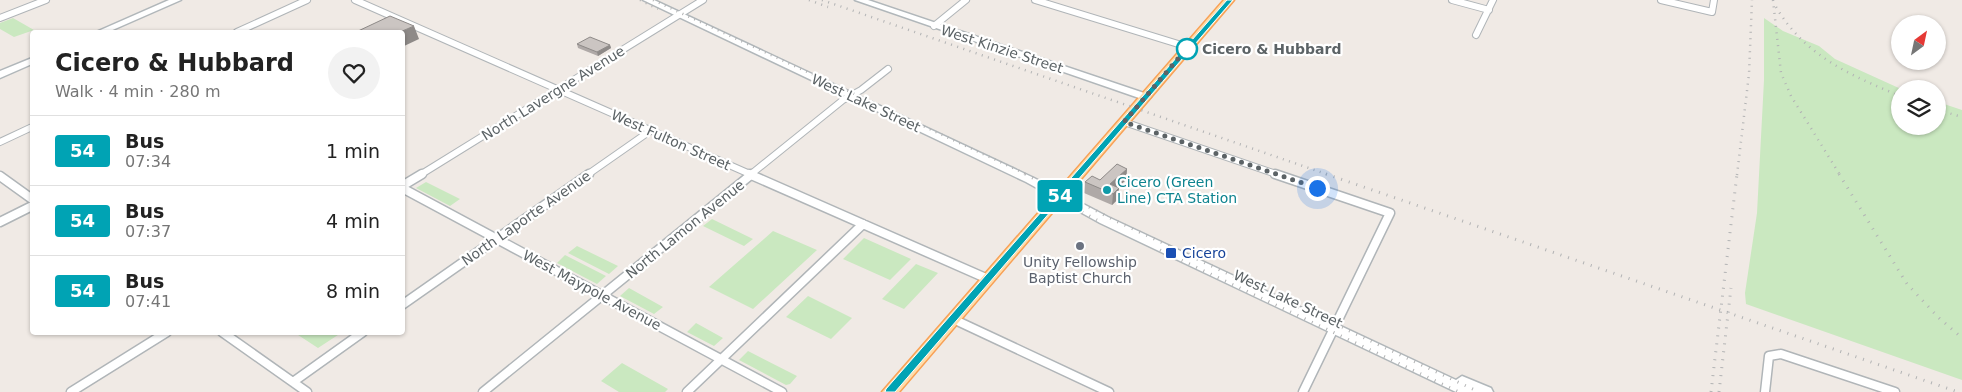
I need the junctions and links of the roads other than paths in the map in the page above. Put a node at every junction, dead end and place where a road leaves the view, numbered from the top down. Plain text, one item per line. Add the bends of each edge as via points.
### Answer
1 (46, 0) edge
2 (177, 0) edge
3 (308, 0) edge
4 (355, 0) edge
5 (646, 0) edge
6 (703, 0) edge
7 (858, 0) edge
8 (966, 0) edge
9 (1035, 0) edge
10 (1229, 0) edge
11 (1452, 0) edge
12 (1493, 0) edge
13 (1661, 0) edge
14 (1714, 0) edge
15 (1488, 10) junction
16 (679, 15) junction
17 (0, 18) edge
18 (401, 20) junction
19 (392, 25) edge
20 (934, 26) junction
21 (110, 30) edge
22 (241, 30) edge
23 (711, 30) junction
24 (1476, 35) dead end
25 (1188, 47) junction
26 (30, 62) edge
27 (888, 69) dead end
28 (0, 75) edge
29 (558, 90) junction
30 (861, 90) junction
31 (849, 95) junction
32 (1146, 97) junction
33 (865, 103) junction
34 (1124, 122) junction
35 (30, 128) edge
36 (650, 131) junction
37 (0, 142) edge
38 (751, 175) junction
39 (0, 176) edge
40 (405, 185) edge
41 (405, 189) edge
42 (1062, 194) junction
43 (30, 198) edge
44 (30, 207) edge
45 (0, 222) edge
46 (863, 224) junction
47 (497, 238) junction
48 (988, 279) junction
49 (603, 295) junction
50 (405, 303) edge
51 (953, 319) junction
52 (1335, 328) junction
53 (162, 335) edge
54 (226, 335) edge
55 (359, 335) edge
56 (722, 359) junction
57 (293, 382) junction
58 (71, 392) edge
59 (307, 392) edge
60 (482, 392) edge
61 (687, 392) edge
62 (782, 392) edge
63 (890, 392) edge
64 (1108, 392) edge
65 (1303, 392) edge
66 (1454, 392) edge
67 (1470, 392) edge
68 (1486, 392) edge
69 (1765, 392) edge
70 (1895, 392) edge

1 - 17 street
2 - 21 main road
3 - 22 street
4 - 18 street, West Fulton Street
5 - 16 main road
5 - 16 main road via 646,6
6 - 16 street, North Lavergne Avenue
7 - 20 main road, West Kinzie Street
8 - 20 street
9 - 25 street
10 - 25 main road
11 - 15 street
12 - 15 street
13 - 14 street via 1712,12
15 - 24 street
16 - 23 main road, West Lake Street
16 - 23 main road via 711,24
16 - 29 street, North Lavergne Avenue
18 - 19 street
18 - 29 street, West Fulton Street
20 - 32 main road, West Kinzie Street
23 - 31 main road, West Lake Street
25 - 32 main road
26 - 28 main road
27 - 30 street, North Lamon Avenue
29 - 36 street, West Fulton Street
29 - 40 street, North Lavergne Avenue
30 - 31 street, North Lamon Avenue
30 - 33 main road
31 - 33 main road, West Lake Street
31 - 38 street, North Lamon Avenue
32 - 34 main road
33 - 42 main road, West Lake Street
34 - 42 main road
34 - 52 street via 1390,213
35 - 37 street
36 - 38 street, West Fulton Street
36 - 47 street, North Laporte Avenue
38 - 46 street, West Fulton Street
38 - 49 street, North Lamon Avenue
39 - 43 street
41 - 47 street, West Maypole Avenue
42 - 48 main road
42 - 52 main road, West Lake Street
42 - 52 main road, West Lake Street via 1083,209
44 - 45 street
46 - 48 street, West Fulton Street
46 - 56 street
47 - 49 street, West Maypole Avenue
47 - 50 street, North Laporte Avenue
48 - 51 main road
49 - 56 street, West Maypole Avenue
49 - 60 street, North Lamon Avenue
51 - 63 main road
51 - 64 street
52 - 65 street
52 - 66 main road, West Lake Street
52 - 67 main road, West Lake Street
52 - 68 main road, West Lake Street
53 - 58 street
54 - 57 street
55 - 57 street
56 - 61 street
56 - 62 street, West Maypole Avenue
57 - 59 street
69 - 70 street via 1768,360 1772,354 1791,356

